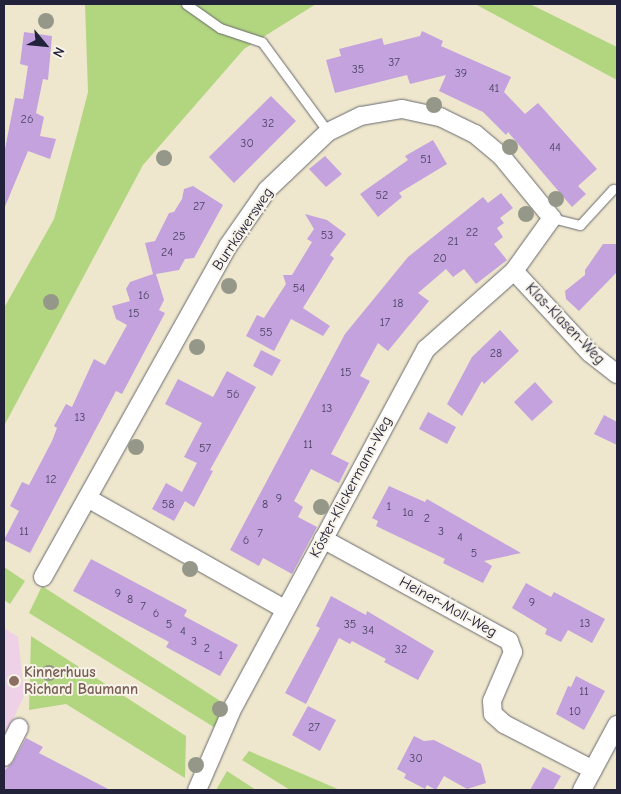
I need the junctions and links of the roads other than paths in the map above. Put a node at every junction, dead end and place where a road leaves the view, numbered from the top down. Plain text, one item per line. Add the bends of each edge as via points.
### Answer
1 (186, 4) edge
2 (328, 132) junction
3 (613, 188) dead end
4 (552, 218) junction
5 (514, 271) junction
6 (617, 374) edge
7 (89, 499) junction
8 (323, 539) junction
9 (43, 577) dead end
10 (284, 609) junction
11 (617, 725) edge
12 (19, 728) dead end
13 (4, 757) edge
14 (594, 770) junction
15 (197, 790) edge
16 (582, 790) edge

1 - 2 lane via 220,28 262,42
2 - 4 street, Burrkäwersweg via 361,116 402,109 440,117 475,134 502,157
2 - 7 street, Burrkäwersweg via 267,190 228,246
3 - 4 lane via 580,225
4 - 5 street, Köster-Klickermann-Weg
5 - 6 street, Klas-Klasen-Weg via 590,353
5 - 8 street, Köster-Klickermann-Weg via 426,349
7 - 9 street, Burrkäwersweg via 77,513
7 - 10 street
8 - 10 street, Köster-Klickermann-Weg
8 - 14 street, Heiner-Moll-Weg via 509,641 513,652 492,700 494,714 504,724
10 - 15 street, Köster-Klickermann-Weg via 234,705
11 - 14 street
12 - 13 street
14 - 16 street

